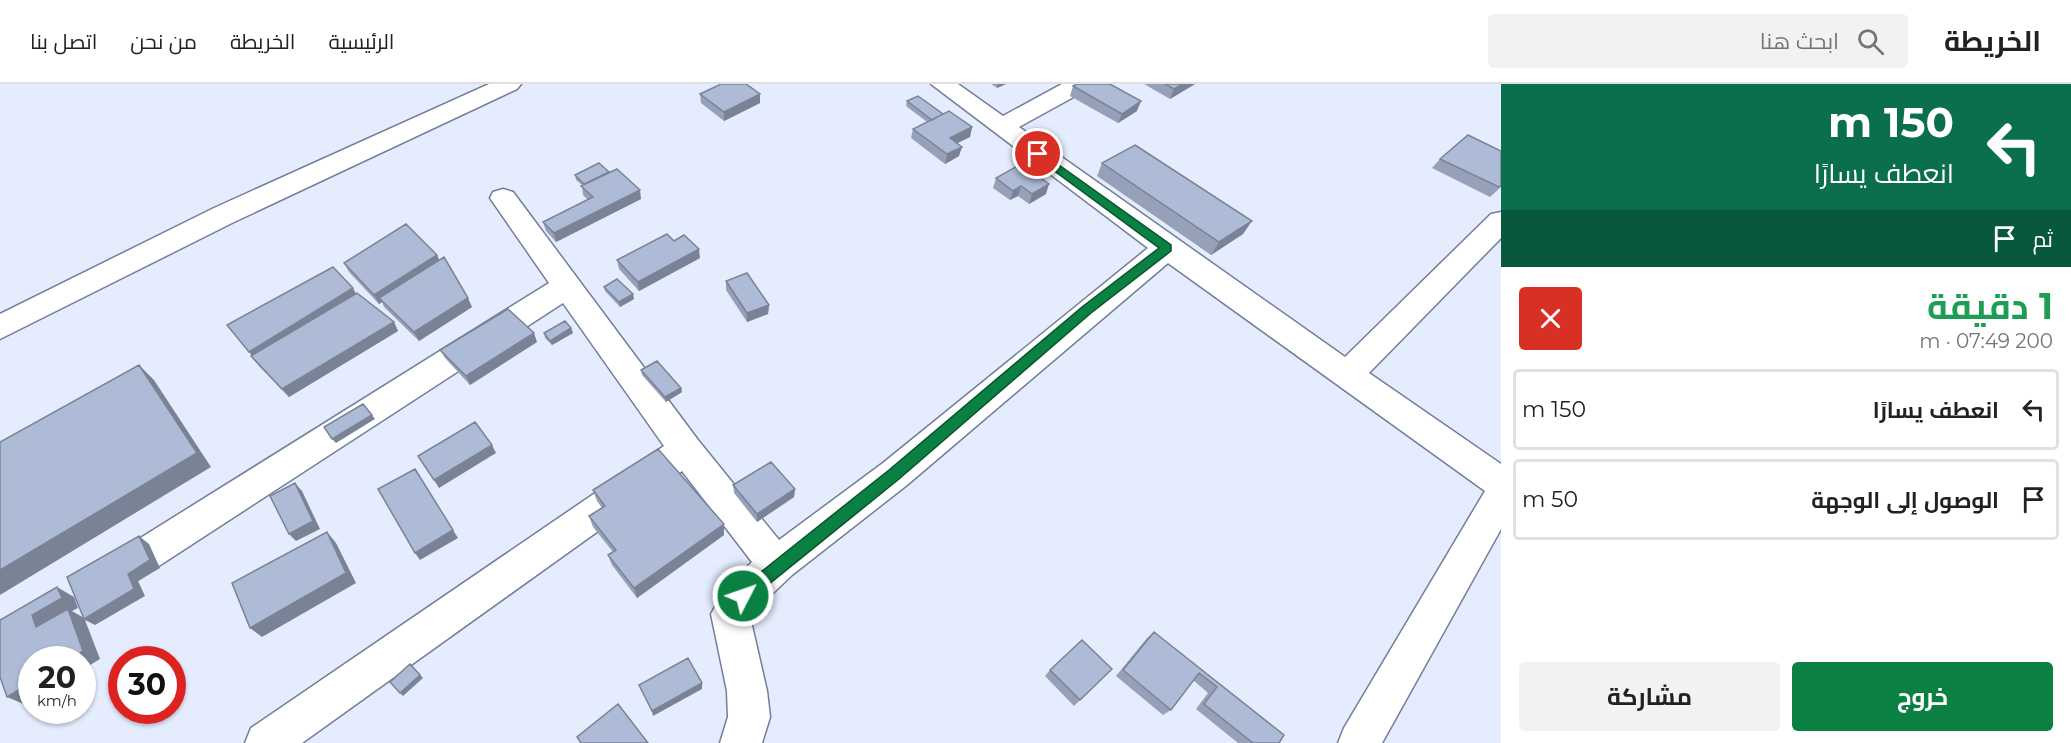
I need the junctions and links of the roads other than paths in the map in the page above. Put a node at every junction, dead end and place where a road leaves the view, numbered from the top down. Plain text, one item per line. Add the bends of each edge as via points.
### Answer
1 (509, 84) edge
2 (943, 84) edge
3 (1080, 84) edge
4 (1001, 127) junction
5 (503, 198) dead end
6 (1501, 221) edge
7 (1167, 248) junction
8 (567, 285) junction
9 (0, 327) edge
10 (1347, 375) junction
11 (686, 450) junction
12 (1501, 483) edge
13 (1501, 496) edge
14 (777, 566) junction
15 (89, 591) edge
16 (266, 743) edge
17 (741, 743) edge
18 (1359, 743) edge

1 - 9 street via 234,210
2 - 4 street
3 - 4 street
4 - 7 street
5 - 8 street
6 - 10 street
7 - 10 street
7 - 14 street via 1086,310 894,474
8 - 11 street
8 - 15 street
10 - 12 street
11 - 14 street
11 - 16 street
13 - 18 street
14 - 17 street via 734,604 730,614 747,691 749,717

